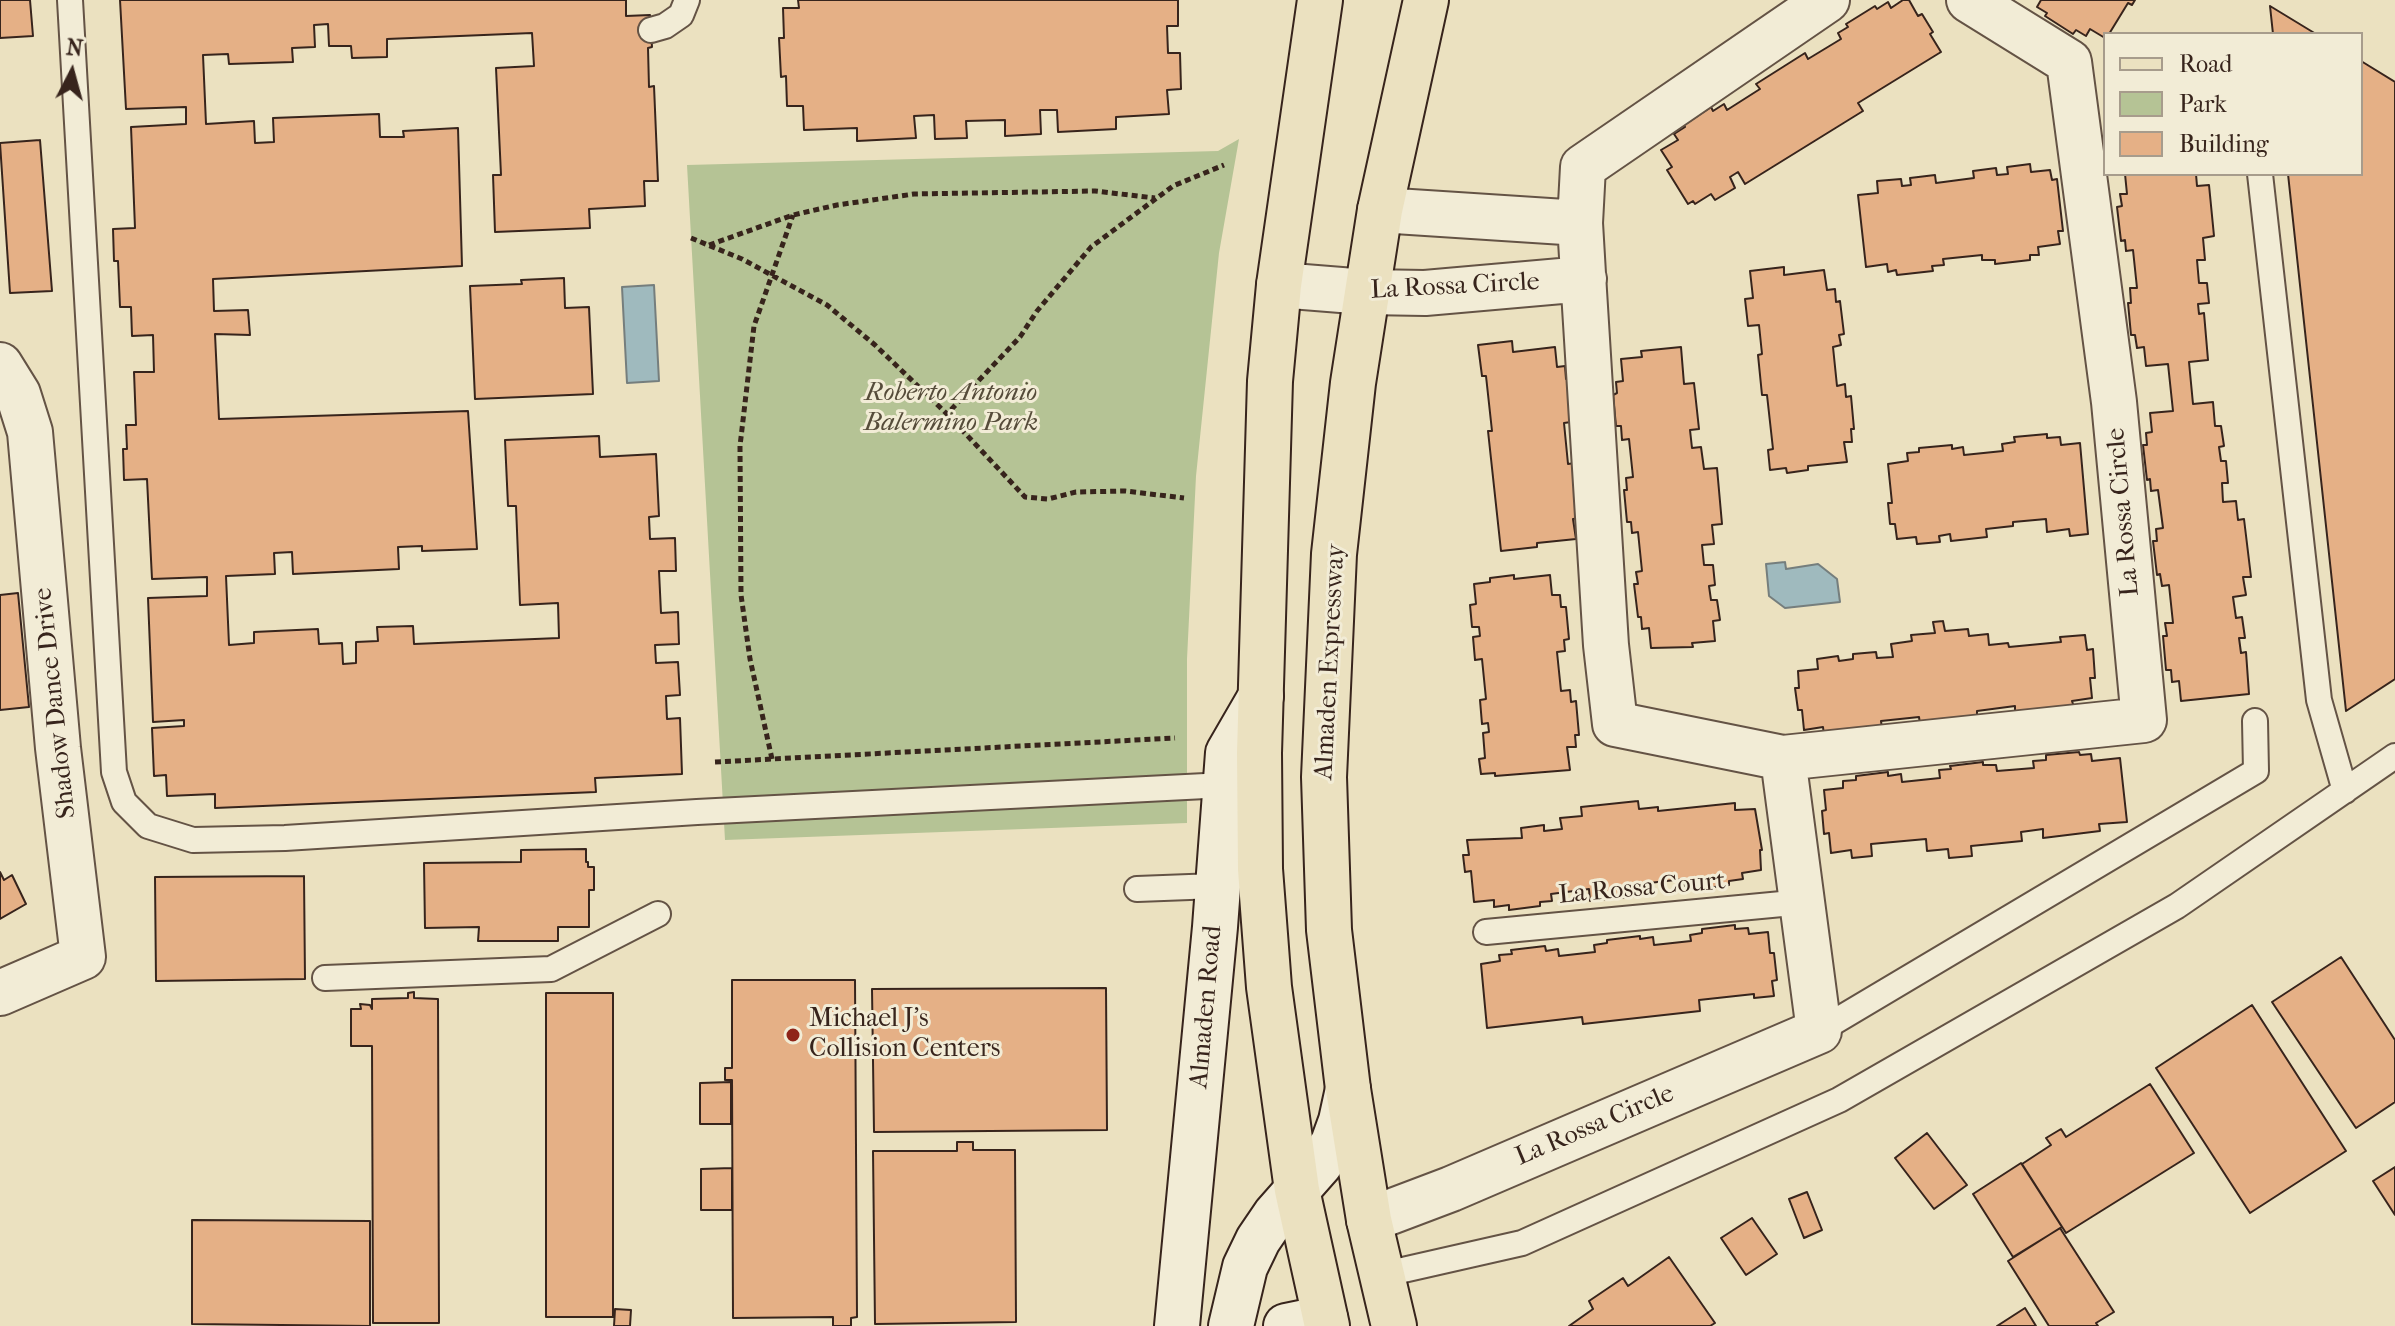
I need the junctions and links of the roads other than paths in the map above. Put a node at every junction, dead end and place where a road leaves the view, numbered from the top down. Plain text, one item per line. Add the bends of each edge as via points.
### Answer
1 (70, 0) edge
2 (687, 0) edge
3 (1320, 0) edge
4 (1426, 0) edge
5 (1827, 0) edge
6 (1969, 0) edge
7 (651, 30) dead end
8 (2260, 176) edge
9 (1380, 210) junction
10 (1580, 223) junction
11 (1584, 279) junction
12 (1279, 285) junction
13 (1366, 292) junction
14 (0, 365) edge
15 (1261, 696) junction
16 (2255, 721) dead end
17 (2395, 756) edge
18 (1783, 758) junction
19 (1225, 785) junction
20 (2345, 791) junction
21 (1216, 886) junction
22 (1137, 889) dead end
23 (1803, 902) junction
24 (658, 914) dead end
25 (1486, 932) dead end
26 (325, 978) dead end
27 (0, 993) edge
28 (1819, 1031) junction
29 (1348, 1089) junction
30 (1297, 1190) junction
31 (1369, 1220) junction
32 (1381, 1275) junction
33 (1312, 1323) edge
34 (1177, 1326) edge
35 (1231, 1326) edge
36 (1394, 1326) edge

1 - 19 lane via 114,772 124,802 148,826 193,840 285,838
2 - 7 lane via 681,15
3 - 12 main road
4 - 9 main road, Almaden Expressway
5 - 10 street, La Rossa Circle via 1583,167
6 - 18 street, La Rossa Circle via 2069,62 2114,402 2144,720
8 - 20 lane via 2319,700
9 - 10 street
9 - 13 main road, Almaden Expressway
10 - 11 street, La Rossa Circle
11 - 13 street, La Rossa Circle via 1425,293
11 - 18 street, La Rossa Circle via 1615,724
12 - 13 street, La Rossa Circle
12 - 15 main road via 1270,381
13 - 29 main road, Almaden Expressway via 1334,554 1324,777 1329,930
14 - 27 street, Shadow Dance Drive via 18,394 30,432 83,957
15 - 19 street, Almaden Road via 1228,753
15 - 30 main road via 1260,869 1269,987
16 - 28 lane, La Rossa Circle via 2256,771
17 - 20 lane
18 - 23 street
19 - 21 street, Almaden Road
20 - 32 lane via 2177,906 1839,1100 1522,1243
21 - 22 lane
21 - 34 street, Almaden Road
23 - 25 lane, La Rossa Court
23 - 28 street
24 - 26 lane via 551,969
28 - 31 street, La Rossa Circle
29 - 30 street via 1333,1143
29 - 31 main road, Almaden Expressway
30 - 33 main road
30 - 35 street via 1258,1240 1245,1267
31 - 32 main road, Almaden Expressway
32 - 36 main road, Almaden Expressway

